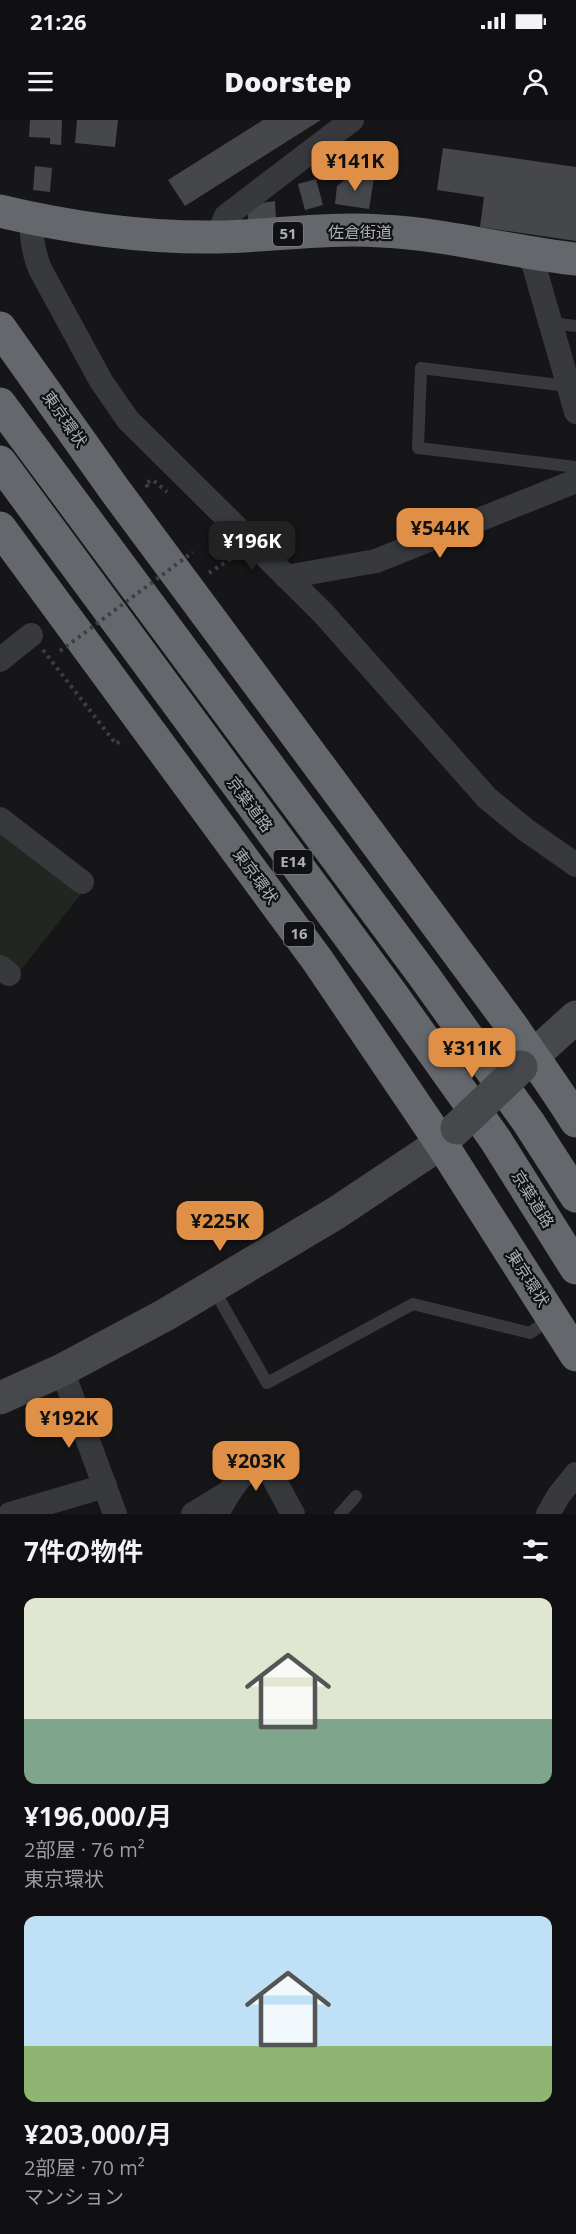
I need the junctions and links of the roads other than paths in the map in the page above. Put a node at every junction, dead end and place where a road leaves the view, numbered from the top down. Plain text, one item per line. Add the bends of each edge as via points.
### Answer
1 (352, 120) edge
2 (9, 214) edge
3 (218, 237) junction
4 (530, 252) junction
5 (576, 259) edge
6 (550, 323) junction
7 (576, 326) edge
8 (0, 328) edge
9 (573, 398) edge
10 (0, 404) edge
11 (0, 462) edge
12 (576, 467) edge
13 (576, 481) edge
14 (0, 528) edge
15 (286, 577) junction
16 (35, 640) road end
17 (0, 660) edge
18 (0, 819) edge
19 (576, 865) edge
20 (82, 882) dead end
21 (576, 1017) edge
22 (527, 1062) junction
23 (576, 1121) edge
24 (449, 1135) junction
25 (576, 1196) edge
26 (576, 1268) edge
27 (212, 1287) junction
28 (553, 1316) junction
29 (576, 1355) edge
30 (62, 1370) junction
31 (0, 1398) edge
32 (576, 1474) edge
33 (105, 1486) junction
34 (230, 1492) junction
35 (356, 1496) dead end
36 (10, 1514) edge
37 (115, 1514) edge
38 (193, 1514) edge
39 (218, 1514) edge
40 (293, 1514) edge
41 (340, 1514) edge
42 (548, 1514) edge

1 - 3 street via 226,216
2 - 3 highway, 佐倉街道 / 51 via 125,233
2 - 15 street via 31,236 40,269 101,381 128,420
3 - 4 highway, 佐倉街道 / 51 via 380,230
4 - 5 highway, 佐倉街道 / 51
4 - 6 street
6 - 7 lane
6 - 9 street
8 - 22 highway, 東京環状 via 114,489 512,1026
9 - 12 lane via 421,368 418,448
10 - 25 highway, E14 via 424,976
11 - 26 highway, 京葉道路 / E14 via 417,1029 495,1139
13 - 15 street via 376,561
14 - 24 highway, 東京環状 / 16
15 - 19 street via 323,613 487,798
16 - 17 street
18 - 20 street
21 - 22 street
22 - 23 highway, 東京環状 via 552,1083
22 - 24 street, bridge
24 - 27 street via 336,1213
24 - 28 highway, 東京環状 / 16
27 - 28 lane via 267,1383 413,1304 530,1333
27 - 30 street
28 - 29 highway, 東京環状 / 16
30 - 31 street
30 - 33 street
32 - 42 street
33 - 36 street
33 - 37 street
34 - 38 street
34 - 39 street
34 - 40 street via 248,1467 263,1459
35 - 41 lane

